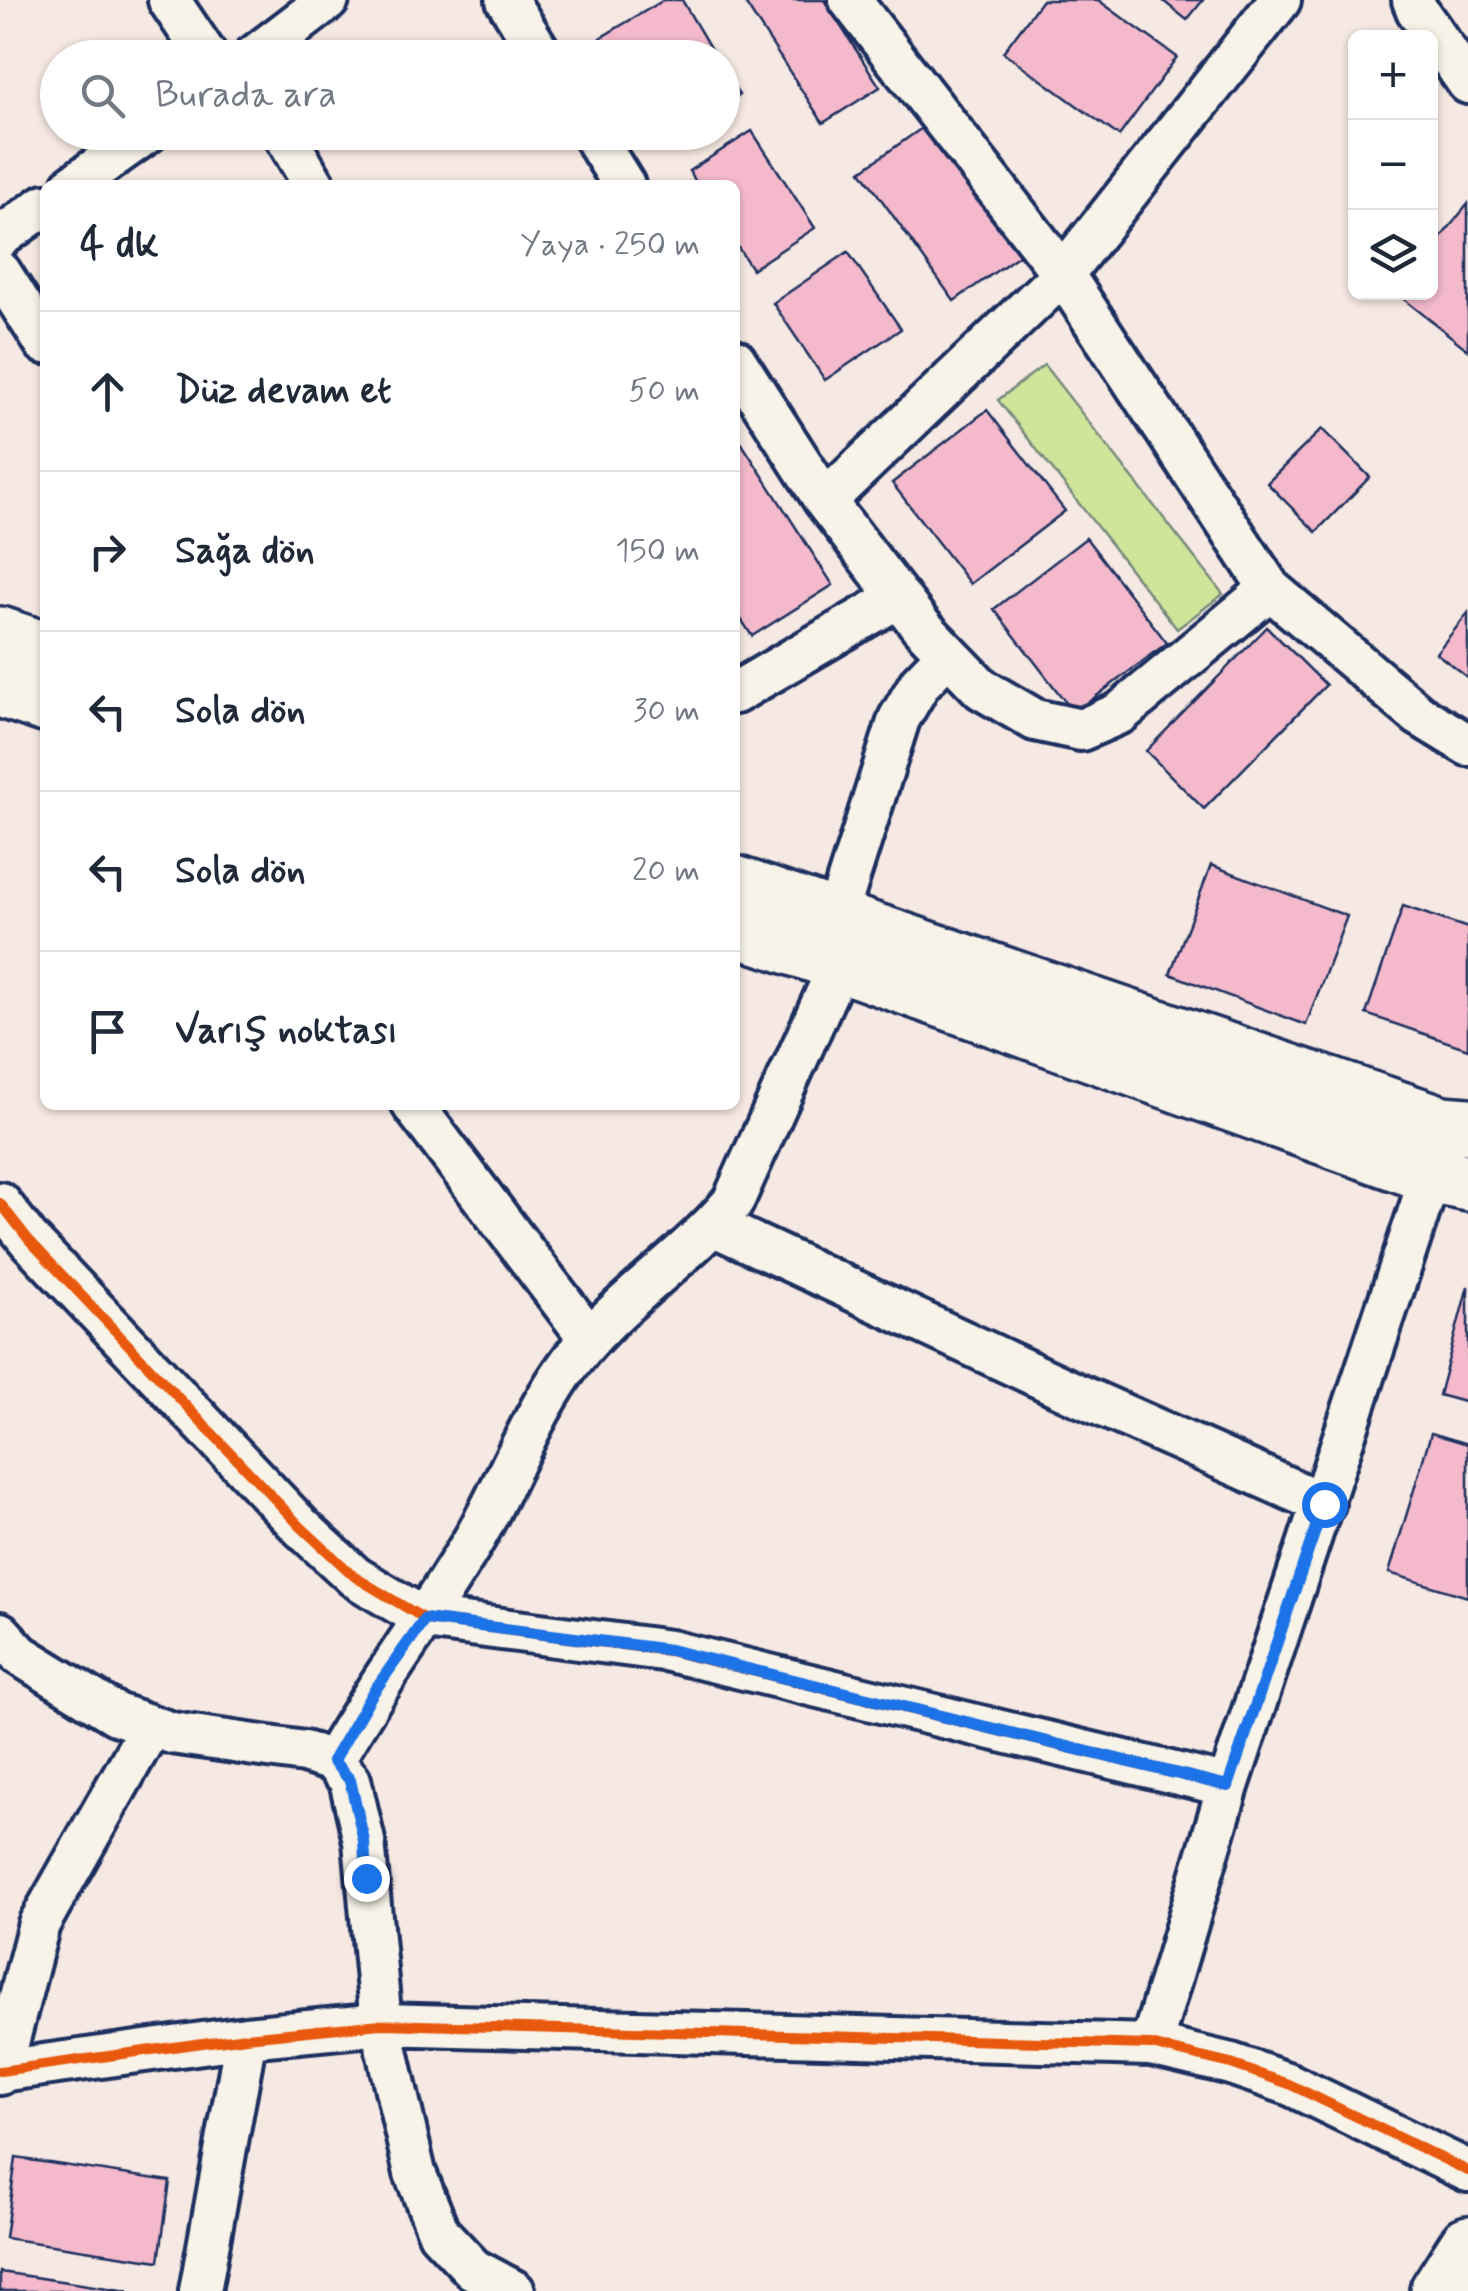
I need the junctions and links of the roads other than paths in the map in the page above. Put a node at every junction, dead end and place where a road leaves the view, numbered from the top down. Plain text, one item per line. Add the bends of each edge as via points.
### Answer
1 (169, 0) edge
2 (328, 0) edge
3 (507, 0) edge
4 (850, 0) edge
5 (1280, 0) edge
6 (1413, 0) edge
7 (196, 40) edge
8 (276, 40) edge
9 (532, 40) edge
10 (1468, 84) edge
11 (123, 150) edge
12 (294, 150) edge
13 (602, 150) edge
14 (80, 180) edge
15 (311, 180) edge
16 (621, 180) edge
17 (40, 209) edge
18 (0, 237) edge
19 (0, 272) edge
20 (1064, 274) junction
21 (40, 335) edge
22 (740, 368) edge
23 (825, 501) junction
24 (1270, 590) junction
25 (899, 597) junction
26 (0, 635) edge
27 (40, 648) edge
28 (948, 654) junction
29 (0, 689) edge
30 (740, 690) edge
31 (40, 702) edge
32 (1468, 745) edge
33 (740, 887) edge
34 (740, 929) edge
35 (838, 941) junction
36 (417, 1110) edge
37 (1452, 1152) edge
38 (0, 1203) edge
39 (713, 1225) junction
40 (590, 1339) junction
41 (1324, 1504) junction
42 (425, 1619) junction
43 (0, 1633) edge
44 (151, 1726) junction
45 (333, 1761) junction
46 (1228, 1786) junction
47 (381, 2024) junction
48 (246, 2038) junction
49 (1151, 2045) junction
50 (1, 2072) edge
51 (1468, 2171) edge
52 (1468, 2244) edge
53 (200, 2291) edge
54 (514, 2291) edge
55 (1438, 2291) edge

1 - 7 street
2 - 8 street
3 - 9 street
4 - 20 street
5 - 20 street
6 - 10 street
11 - 14 street
12 - 15 street
13 - 16 street
17 - 18 street
19 - 21 street
20 - 23 street
20 - 24 street
22 - 23 street
23 - 25 street
24 - 28 street via 1120,713 1082,730 1035,720 982,690
24 - 32 street via 1419,715
25 - 28 street
25 - 30 street
26 - 27 main road
28 - 35 street via 899,719
29 - 31 main road
33 - 35 main road
34 - 35 main road
35 - 37 main road
35 - 39 street via 733,1202
36 - 40 street
37 - 41 street
38 - 42 street via 301,1527 355,1577
39 - 40 street
39 - 41 street
40 - 42 street via 560,1376
41 - 46 street
42 - 45 street
42 - 46 street via 670,1650
43 - 44 street via 20,1655 116,1714
44 - 45 street
44 - 50 street via 38,1924
45 - 47 street via 350,1780 364,1841
46 - 49 street
47 - 48 street
47 - 49 street
47 - 54 street via 415,2172 439,2233 473,2270
48 - 50 street
48 - 53 street
49 - 51 street via 1289,2084
52 - 55 main road

